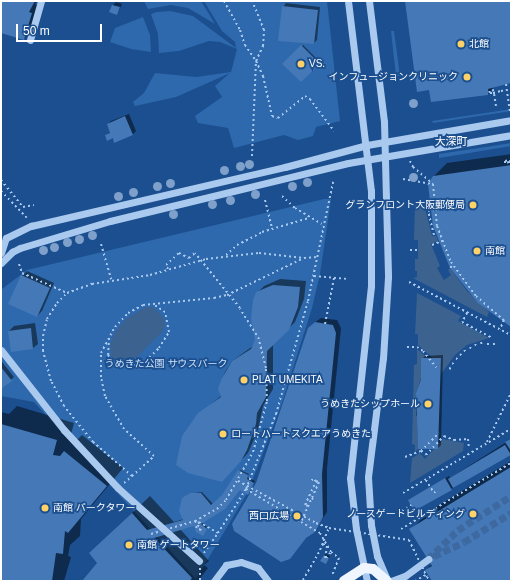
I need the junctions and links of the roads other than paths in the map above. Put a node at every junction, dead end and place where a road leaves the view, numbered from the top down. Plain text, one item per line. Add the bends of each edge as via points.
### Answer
1 (40, 1) edge
2 (348, 1) edge
3 (369, 1) edge
4 (30, 40) dead end
5 (511, 120) edge
6 (511, 136) edge
7 (385, 142) junction
8 (367, 145) junction
9 (385, 157) junction
10 (369, 160) junction
11 (1, 253) edge
12 (1, 263) edge
13 (1, 350) edge
14 (428, 558) tunnel mouth
15 (199, 561) road end
16 (364, 568) junction
17 (214, 581) edge
18 (268, 581) edge
19 (344, 581) edge
20 (367, 581) edge
21 (387, 581) edge
22 (391, 581) edge

1 - 4 street
2 - 8 street
3 - 7 street
5 - 7 street
6 - 9 street
7 - 8 street
7 - 9 street
8 - 10 street
8 - 11 street via 285,168 44,223 6,238
9 - 10 street
9 - 21 street via 388,277 383,358 368,477 371,525 377,556
10 - 12 street via 110,221 20,248
10 - 16 street via 372,191 371,286 350,478 356,530
13 - 15 street via 64,430 118,488
14 - 22 street via 406,576
16 - 19 main road
16 - 20 street
16 - 21 main road via 373,569
17 - 18 street via 226,565 241,562 258,568

